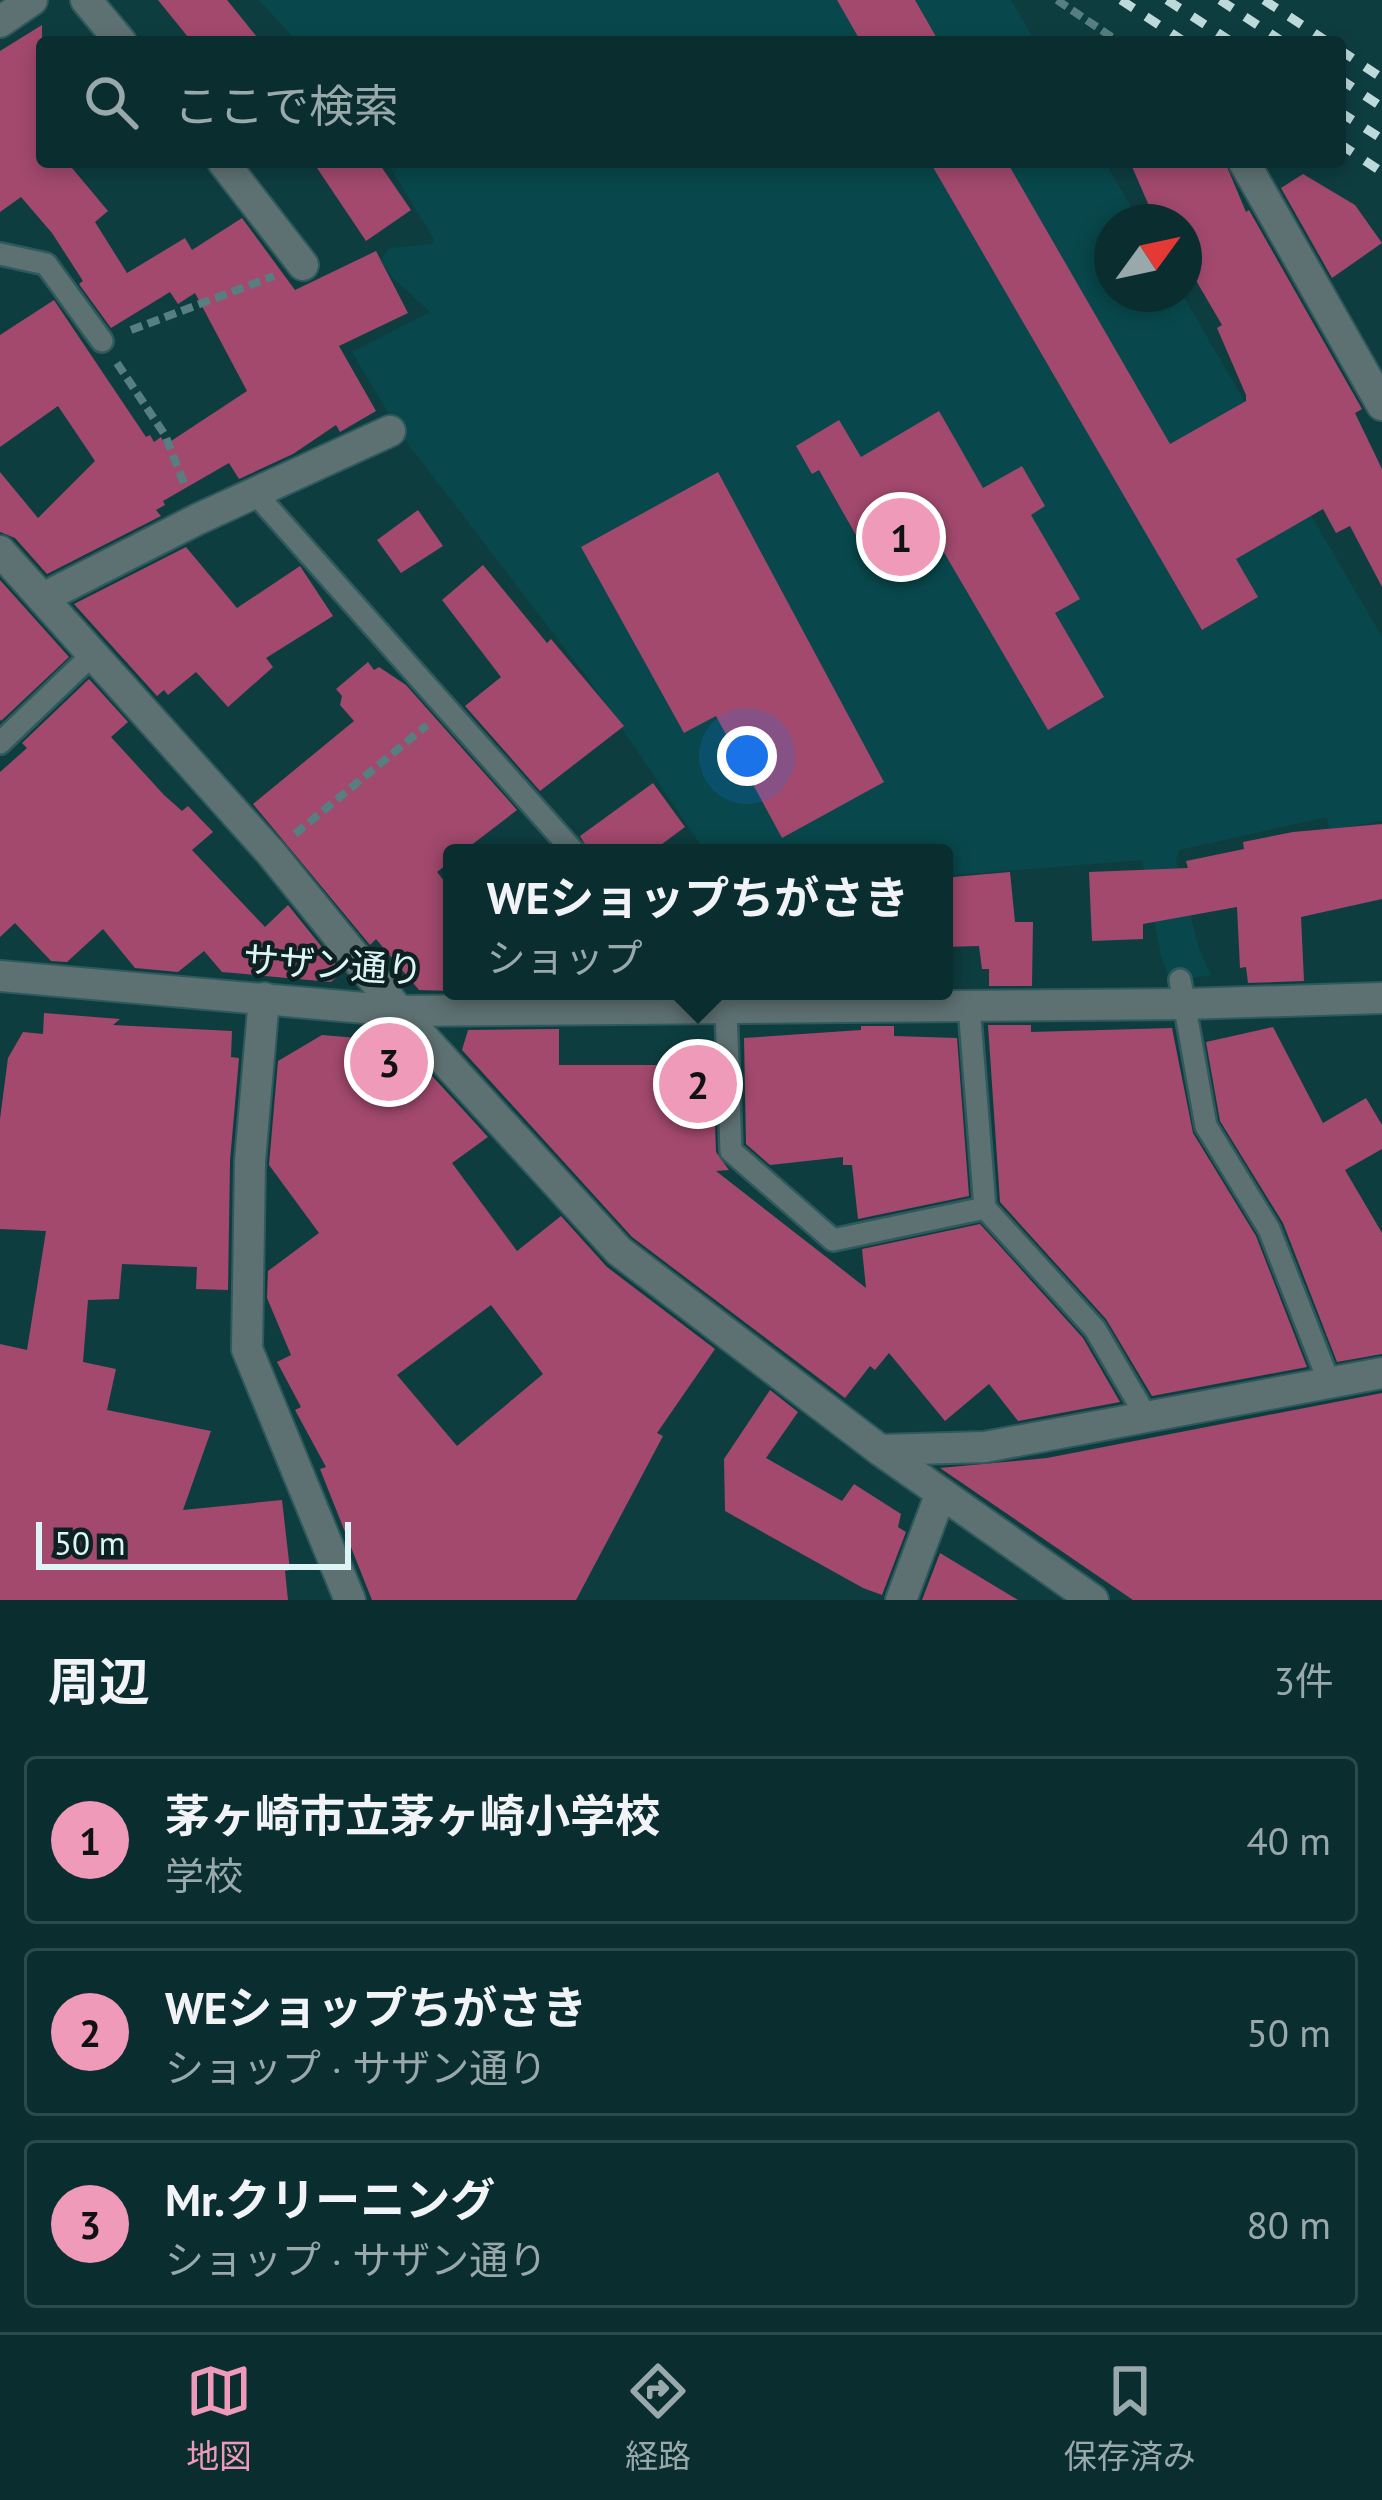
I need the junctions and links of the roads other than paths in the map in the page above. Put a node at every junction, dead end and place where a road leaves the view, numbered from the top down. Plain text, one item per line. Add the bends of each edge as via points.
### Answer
1 (32, 0) edge
2 (86, 0) edge
3 (0, 22) edge
4 (117, 36) edge
5 (229, 168) edge
6 (1247, 168) edge
7 (0, 254) edge
8 (303, 265) road end
9 (102, 341) road end
10 (1382, 404) edge
11 (390, 431) dead end
12 (255, 493) junction
13 (1, 554) edge
14 (43, 598) junction
15 (93, 653) junction
16 (0, 742) edge
17 (567, 844) edge
18 (0, 976) edge
19 (1182, 992) junction
20 (264, 998) junction
21 (1382, 998) edge
22 (618, 1000) edge
23 (969, 1006) junction
24 (726, 1010) junction
25 (399, 1011) junction
26 (985, 1208) junction
27 (1382, 1373) edge
28 (1329, 1382) junction
29 (1146, 1416) junction
30 (880, 1450) junction
31 (941, 1493) junction
32 (350, 1600) edge
33 (901, 1600) edge
34 (1093, 1600) edge

1 - 3 street
2 - 4 street
5 - 8 street
6 - 10 street
7 - 9 lane via 46,264
11 - 12 street
12 - 14 street
12 - 17 lane
13 - 14 street
14 - 15 street
15 - 16 lane
15 - 25 street via 272,853
18 - 20 street, サザン通り
19 - 21 street, サザン通り
19 - 23 street, サザン通り
19 - 28 lane via 1206,1126 1269,1229
20 - 25 street, サザン通り
20 - 32 street via 250,1161 248,1349
22 - 24 street, サザン通り
22 - 25 street, サザン通り
23 - 24 street, サザン通り
23 - 26 lane
24 - 26 lane via 731,1151 833,1240
25 - 30 street via 619,1251
26 - 29 lane via 1095,1329
27 - 28 street
28 - 29 street
29 - 30 street via 985,1447
30 - 31 street
31 - 33 street
31 - 34 street

